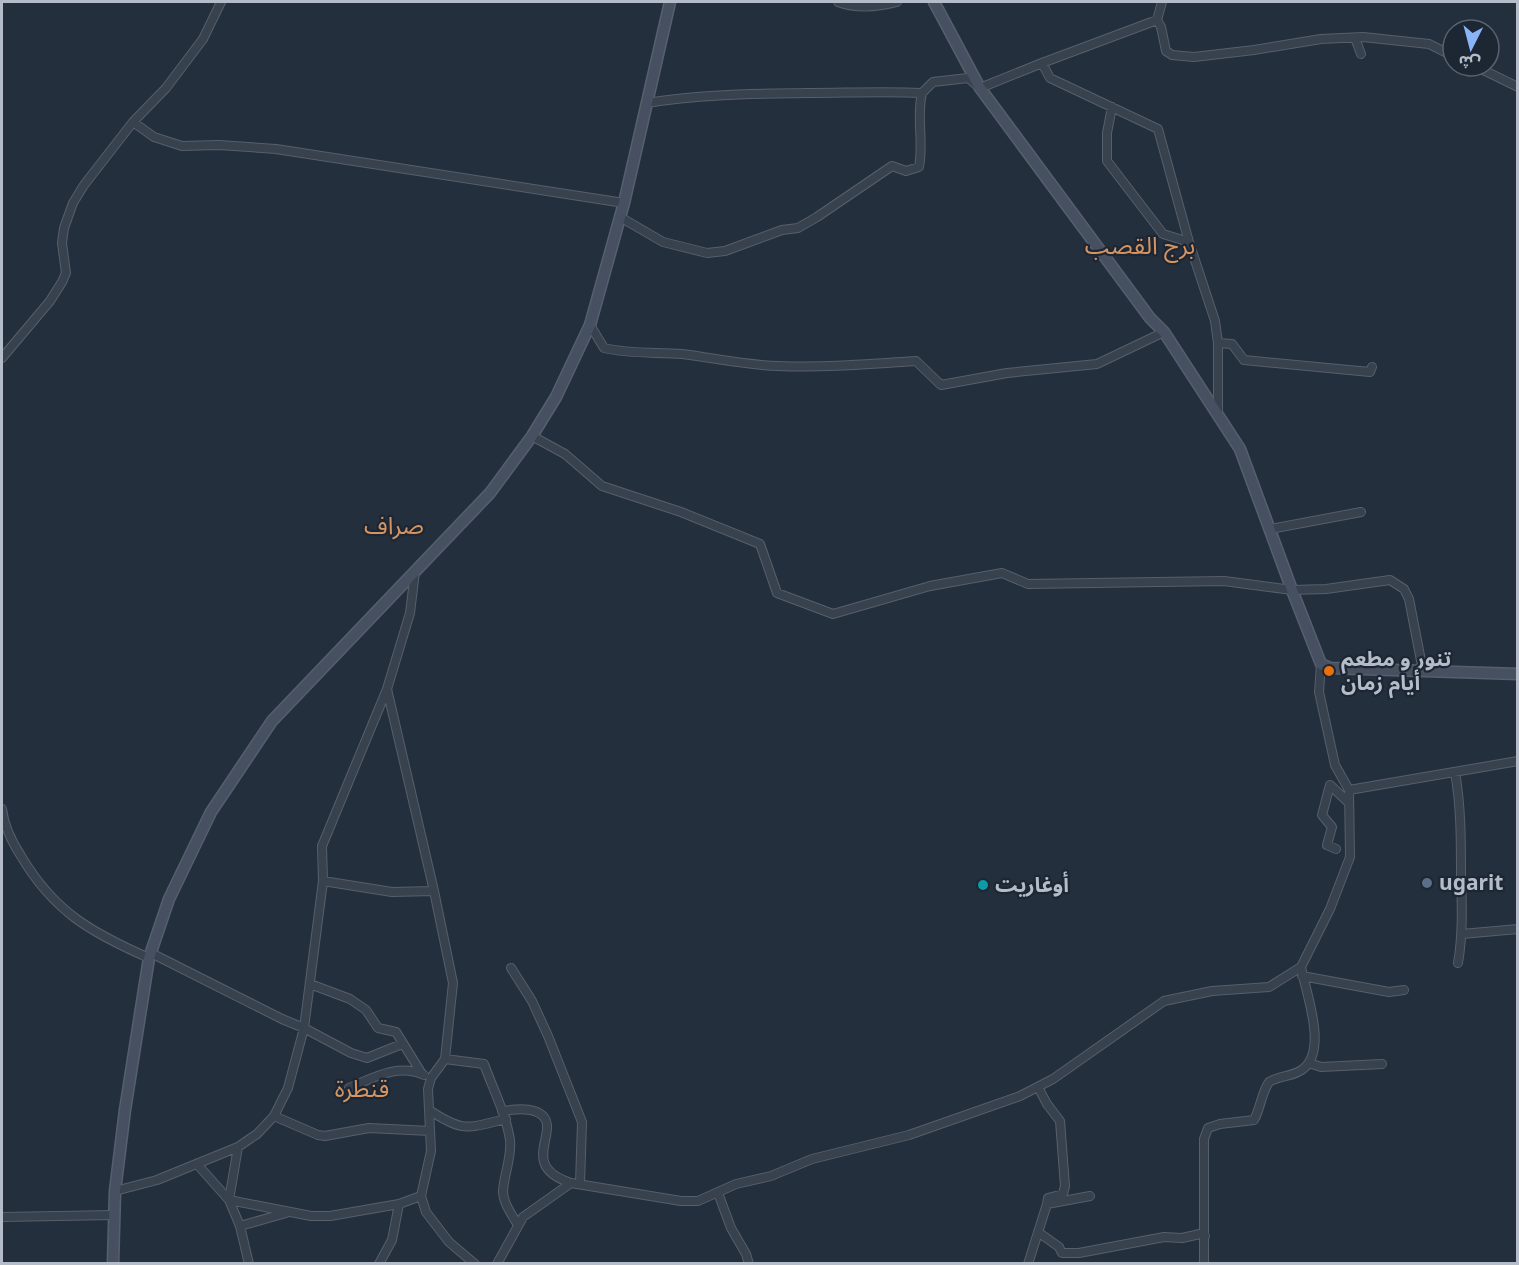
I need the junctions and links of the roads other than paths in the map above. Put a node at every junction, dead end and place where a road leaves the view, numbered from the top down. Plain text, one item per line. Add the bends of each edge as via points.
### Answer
1 (221, 2) edge
2 (670, 2) edge
3 (838, 2) edge
4 (897, 2) edge
5 (934, 2) edge
6 (1162, 2) edge
7 (1157, 20) junction
8 (1355, 38) junction
9 (1441, 50) edge
10 (1361, 54) dead end
11 (1042, 63) junction
12 (1499, 78) edge
13 (1518, 87) edge
14 (980, 88) junction
15 (922, 93) junction
16 (647, 103) junction
17 (1112, 107) junction
18 (133, 122) junction
19 (624, 203) junction
20 (620, 218) junction
21 (1189, 242) junction
22 (590, 325) junction
23 (1164, 332) junction
24 (1218, 343) junction
25 (2, 358) edge
26 (1372, 367) dead end
27 (1218, 413) junction
28 (532, 436) junction
29 (1361, 512) dead end
30 (1270, 529) junction
31 (415, 569) junction
32 (1292, 590) junction
33 (1321, 664) junction
34 (1423, 671) junction
35 (1518, 674) edge
36 (387, 689) junction
37 (1518, 761) edge
38 (1455, 772) junction
39 (1350, 790) junction
40 (1349, 803) junction
41 (2, 809) edge
42 (1336, 849) dead end
43 (323, 881) junction
44 (434, 891) junction
45 (1518, 929) edge
46 (1462, 934) junction
47 (150, 955) junction
48 (1458, 963) dead end
49 (511, 968) dead end
50 (1302, 971) junction
51 (310, 984) junction
52 (1404, 990) dead end
53 (304, 1028) junction
54 (402, 1044) junction
55 (445, 1059) junction
56 (1309, 1063) junction
57 (1382, 1064) dead end
58 (422, 1074) junction
59 (431, 1078) junction
60 (1038, 1087) junction
61 (349, 1088) dead end
62 (429, 1110) junction
63 (504, 1115) junction
64 (274, 1116) junction
65 (430, 1131) junction
66 (238, 1147) junction
67 (197, 1164) junction
68 (575, 1183) junction
69 (115, 1191) junction
70 (718, 1193) junction
71 (1063, 1194) junction
72 (421, 1196) junction
73 (1090, 1196) dead end
74 (1081, 1197) junction
75 (230, 1200) junction
76 (399, 1204) junction
77 (1047, 1204) junction
78 (291, 1212) junction
79 (114, 1215) junction
80 (2, 1217) edge
81 (518, 1225) junction
82 (240, 1226) junction
83 (1038, 1232) junction
84 (1205, 1236) junction
85 (113, 1263) edge
86 (249, 1263) edge
87 (379, 1263) edge
88 (475, 1263) edge
89 (497, 1263) edge
90 (749, 1263) edge
91 (1028, 1263) edge
92 (1204, 1263) edge

1 - 18 street via 203,39 166,88
2 - 16 main road
3 - 4 street via 878,6
5 - 14 main road
6 - 7 street
7 - 8 street via 1166,51 1194,57
7 - 11 street
8 - 9 street via 1429,44
8 - 10 street
11 - 14 street
11 - 17 street via 1050,78
12 - 13 street
14 - 15 street via 968,78 933,82
14 - 23 main road
15 - 16 street via 749,93
15 - 20 street via 918,107 922,150 919,167 906,171 892,166 798,228 707,253 663,242
16 - 19 main road
17 - 21 street via 1158,129
17 - 21 street via 1107,161 1163,234
18 - 19 street via 154,137 182,146 276,149
18 - 25 street via 73,203 64,228 66,273 62,282
19 - 20 main road
20 - 22 main road
21 - 24 street via 1215,321
22 - 23 street via 604,348 627,353 681,354 777,366 916,361 941,385 1007,373 1097,364
22 - 28 main road via 556,397
23 - 27 main road
24 - 26 street via 1232,344 1244,360 1370,372
24 - 27 street
27 - 30 main road via 1241,451
28 - 31 main road via 490,493
28 - 32 street via 565,454 602,486 760,544 777,593 833,614 930,586 1002,573 1028,584 1224,581
29 - 30 street
30 - 32 main road
31 - 36 street via 410,614
31 - 47 main road via 272,721 212,812 169,899
32 - 33 main road
32 - 34 street via 1390,580 1404,589 1409,599
33 - 34 main road via 1330,668
33 - 39 street via 1319,692 1335,765
34 - 35 main road
36 - 43 street via 322,846
36 - 44 street
37 - 38 street
38 - 39 street
38 - 46 street via 1460,801
39 - 40 street
40 - 42 street via 1330,785 1322,815 1332,827 1327,845
40 - 50 street via 1350,857
41 - 47 street via 14,845 48,896 106,939
43 - 44 street via 392,892
43 - 51 street
44 - 55 street via 453,983
45 - 46 street
46 - 48 street
47 - 53 street
47 - 69 main road
49 - 68 street via 544,1027 582,1122
50 - 52 street via 1389,992
50 - 56 street via 1315,1032 1314,1056
50 - 60 street via 1269,987 1212,991 1164,1001
51 - 53 street
51 - 54 street via 350,999 366,1010 378,1028 396,1032
53 - 54 street via 367,1058
53 - 64 street via 288,1088
54 - 58 street
55 - 59 street
55 - 63 street via 484,1064
56 - 57 street via 1322,1067
56 - 84 street via 1293,1076 1269,1082 1254,1120 1208,1128 1203,1149
58 - 59 street
58 - 61 street via 394,1071
59 - 62 street
60 - 70 street via 909,1135 812,1159
60 - 71 street via 1060,1121
62 - 63 street via 460,1127
62 - 65 street
63 - 68 street via 531,1110 540,1113 546,1128 544,1165 558,1179
63 - 81 street via 510,1142 503,1191
64 - 65 street via 318,1136 369,1128
64 - 66 street
65 - 72 street via 430,1163
66 - 67 street
66 - 75 street
67 - 69 street
67 - 75 street
68 - 70 street via 681,1201 698,1201
68 - 81 street via 522,1217
69 - 79 main road
70 - 90 street
71 - 74 street
71 - 77 street via 1048,1198
72 - 76 street
72 - 88 street via 426,1212 449,1242
73 - 74 street
74 - 77 street
75 - 78 street
75 - 82 street
76 - 78 street via 330,1216
76 - 87 street via 392,1240
77 - 83 street
78 - 82 street
79 - 80 street
79 - 85 main road
81 - 89 street
82 - 86 street
83 - 84 street via 1062,1253 1164,1237
83 - 91 street
84 - 92 street

